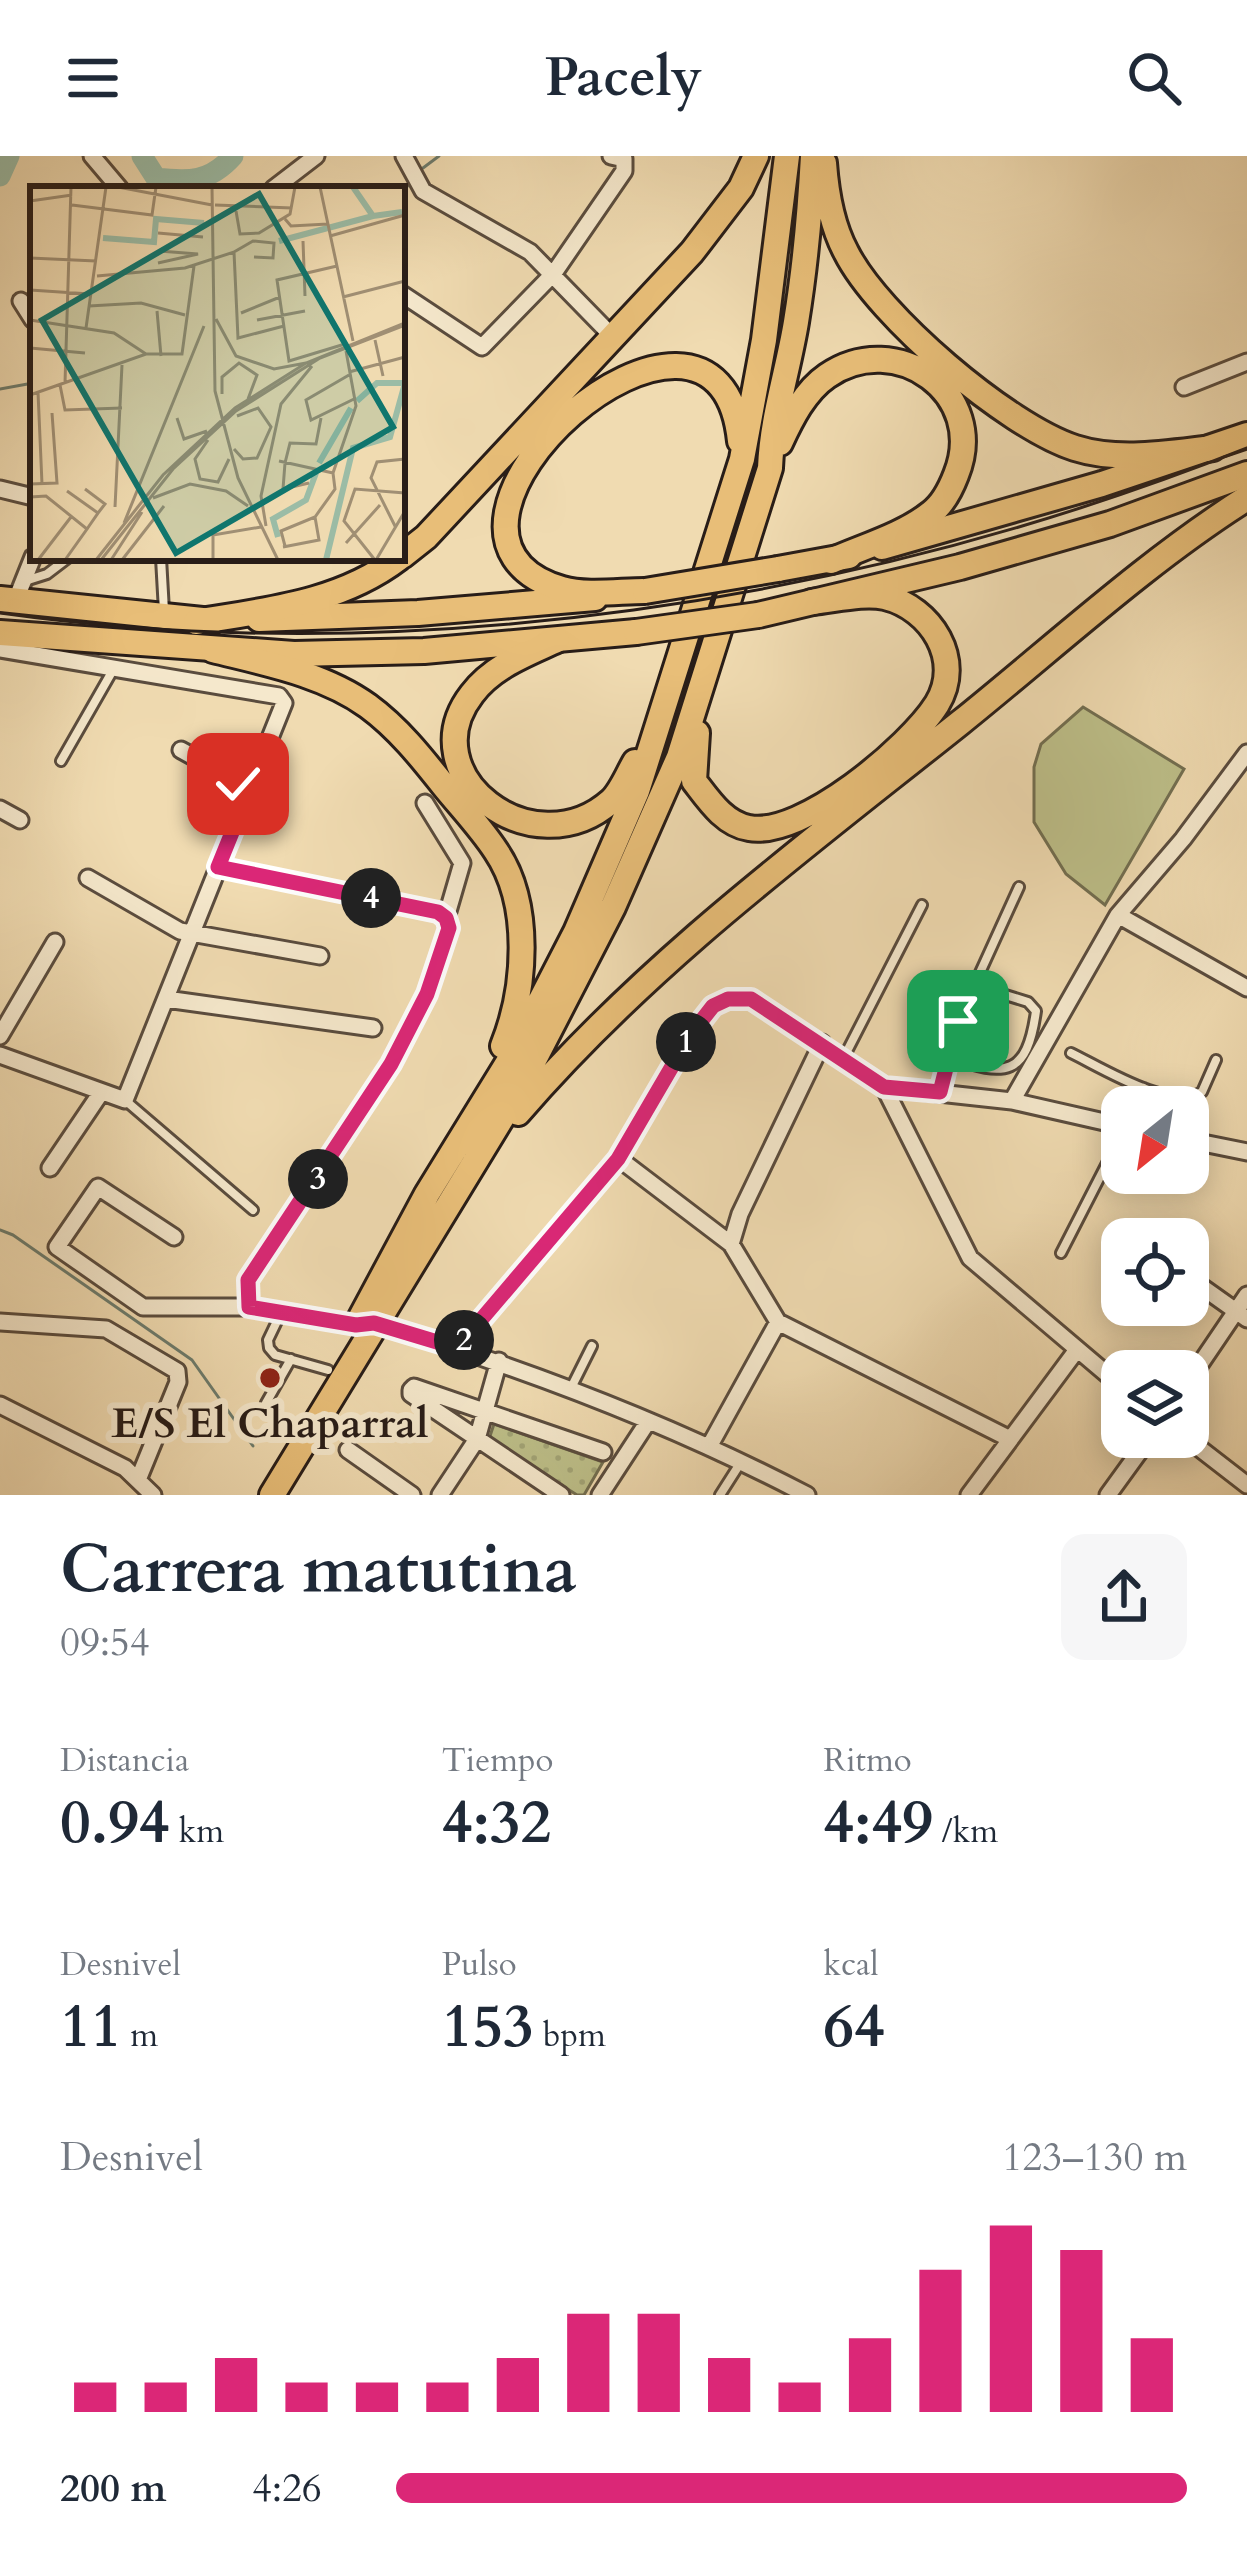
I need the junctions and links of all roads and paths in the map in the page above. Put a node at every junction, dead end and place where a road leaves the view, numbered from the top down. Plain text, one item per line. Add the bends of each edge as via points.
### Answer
1 (92, 156) edge
2 (316, 156) edge
3 (404, 156) edge
4 (611, 156) edge
5 (755, 156) edge
6 (787, 156) edge
7 (813, 156) edge
8 (823, 156) edge
9 (117, 186) edge
10 (277, 186) edge
11 (554, 273) junction
12 (405, 296) edge
13 (21, 301) dead end
14 (30, 315) edge
15 (613, 337) junction
16 (1247, 362) edge
17 (1184, 387) dead end
18 (1247, 435) edge
19 (1213, 448) junction
20 (742, 459) junction
21 (770, 468) junction
22 (1247, 474) edge
23 (0, 489) edge
24 (30, 496) edge
25 (1247, 498) edge
26 (405, 553) edge
27 (31, 561) edge
28 (64, 561) edge
29 (160, 561) edge
30 (395, 561) edge
31 (831, 561) junction
32 (645, 591) junction
33 (13, 594) edge
34 (812, 602) junction
35 (164, 619) junction
36 (196, 622) junction
37 (0, 635) edge
38 (716, 637) junction
39 (557, 640) junction
40 (0, 649) edge
41 (213, 650) junction
42 (114, 669) junction
43 (663, 713) junction
44 (181, 750) dead end
45 (1247, 753) edge
46 (61, 761) dead end
47 (250, 788) junction
48 (425, 803) dead end
49 (0, 809) edge
50 (20, 820) dead end
51 (218, 867) junction
52 (88, 878) dead end
53 (1019, 887) dead end
54 (922, 905) dead end
55 (1118, 914) junction
56 (446, 918) junction
57 (191, 934) junction
58 (55, 942) dead end
59 (320, 956) dead end
60 (973, 985) junction
61 (1247, 988) edge
62 (166, 999) junction
63 (373, 1028) dead end
64 (0, 1036) edge
65 (822, 1043) junction
66 (1071, 1052) dead end
67 (0, 1055) edge
68 (844, 1057) junction
69 (949, 1057) junction
70 (1216, 1060) dead end
71 (1140, 1086) edge
72 (1205, 1086) edge
73 (884, 1087) junction
74 (940, 1092) junction
75 (100, 1094) junction
76 (125, 1100) junction
77 (1012, 1101) junction
78 (476, 1115) junction
79 (1101, 1124) edge
80 (1209, 1144) edge
81 (1247, 1152) edge
82 (618, 1159) junction
83 (473, 1164) junction
84 (50, 1168) dead end
85 (1101, 1172) edge
86 (254, 1210) dead end
87 (174, 1237) dead end
88 (731, 1244) junction
89 (1061, 1253) dead end
90 (1209, 1292) edge
91 (1247, 1295) edge
92 (249, 1307) junction
93 (281, 1314) junction
94 (1242, 1315) edge
95 (0, 1322) edge
96 (778, 1322) junction
97 (365, 1324) junction
98 (592, 1346) dead end
99 (457, 1348) junction
100 (1076, 1351) junction
101 (1209, 1356) edge
102 (292, 1359) junction
103 (499, 1361) junction
104 (328, 1370) junction
105 (1101, 1371) edge
106 (571, 1388) junction
107 (0, 1406) edge
108 (485, 1412) junction
109 (647, 1423) junction
110 (291, 1432) junction
111 (1008, 1438) junction
112 (477, 1439) junction
113 (710, 1445) junction
114 (348, 1450) dead end
115 (603, 1452) dead end
116 (1209, 1455) edge
117 (1135, 1458) edge
118 (742, 1461) junction
119 (138, 1480) junction
120 (1247, 1484) edge
121 (977, 1493) edge
122 (153, 1495) edge
123 (254, 1495) edge
124 (272, 1495) edge
125 (412, 1495) edge
126 (440, 1495) edge
127 (561, 1495) edge
128 (600, 1495) edge
129 (720, 1495) edge
130 (807, 1495) edge
131 (1108, 1495) edge

1 - 9 street
2 - 10 street
3 - 11 street via 423,190
4 - 11 street via 624,160 624,171
5 - 15 main road via 692,252
6 - 20 main road
7 - 21 main road
8 - 19 main road via 845,252 879,299 1016,419 1076,448 1130,457
11 - 12 street via 482,346
11 - 15 street
13 - 14 street
15 - 26 main road
16 - 17 street
18 - 19 main road
19 - 31 main road
20 - 32 main road via 725,393 698,369 661,364 622,378 527,463 504,513 508,546 533,576 565,590
20 - 43 main road
21 - 31 main road via 794,413 824,377 856,361 892,358 925,370 951,396 963,452 947,494 931,514
21 - 38 main road
22 - 34 main road via 1110,524
23 - 24 street
25 - 83 main road via 683,945
27 - 33 street
28 - 33 lane
29 - 35 lane
30 - 36 main road via 311,602
31 - 32 main road, bridge
32 - 36 main road via 540,605
33 - 35 main road
34 - 38 main road via 881,596 908,605 933,626 946,680 937,703 899,745 786,825 748,828 718,812 694,781
34 - 39 main road, bridge
35 - 36 main road
37 - 41 main road
38 - 83 main road via 679,757 614,907
39 - 41 main road via 424,651
39 - 43 main road via 504,664 472,693 457,723 454,747 471,787 505,817 550,828 613,800
40 - 42 street
41 - 78 main road via 280,667 366,705 408,741 499,854 520,912 520,975 513,1023
42 - 46 lane
42 - 47 street via 278,696 284,703
43 - 78 main road via 576,932
44 - 47 street
45 - 55 street
47 - 51 street
48 - 56 street via 462,863
49 - 50 street
51 - 56 street
51 - 57 street
52 - 57 street
53 - 60 lane
54 - 68 lane
55 - 61 street
55 - 77 street
56 - 92 street via 427,994 379,1083 248,1280
57 - 59 street
57 - 62 street
58 - 64 street
60 - 69 lane
60 - 69 lane via 1028,1002 1036,1011 1032,1039 1010,1069
62 - 63 street
62 - 76 street
65 - 68 street
65 - 82 street via 751,999 713,1006
65 - 88 street
66 - 71 lane
67 - 75 street
68 - 73 street
69 - 74 lane
70 - 72 lane
73 - 74 street
73 - 100 street via 970,1258
74 - 77 street
75 - 76 street
75 - 84 street
76 - 86 lane
77 - 79 street
78 - 97 main road via 427,1194
80 - 81 street
82 - 88 street
82 - 99 street
83 - 97 main road
85 - 89 lane
87 - 92 street via 98,1187 57,1247 143,1307
88 - 96 street
90 - 94 street
91 - 94 street
92 - 93 street
93 - 97 street
93 - 102 lane via 269,1348
94 - 101 street
95 - 119 street via 106,1329 177,1371
96 - 111 street
96 - 113 street
97 - 99 street
97 - 104 main road
97 - 124 main road
98 - 106 lane
99 - 103 street
100 - 105 street
100 - 111 street
102 - 104 lane
102 - 110 lane via 266,1403
103 - 106 street
103 - 108 street
104 - 110 main road
106 - 109 street
107 - 119 street
108 - 112 street
108 - 112 street via 411,1390
108 - 115 street
109 - 113 street
109 - 128 street
110 - 123 main road
111 - 121 street
112 - 126 street
112 - 127 street
113 - 118 street
114 - 125 street
116 - 120 street
117 - 131 street
118 - 129 lane
118 - 130 street
119 - 122 street

